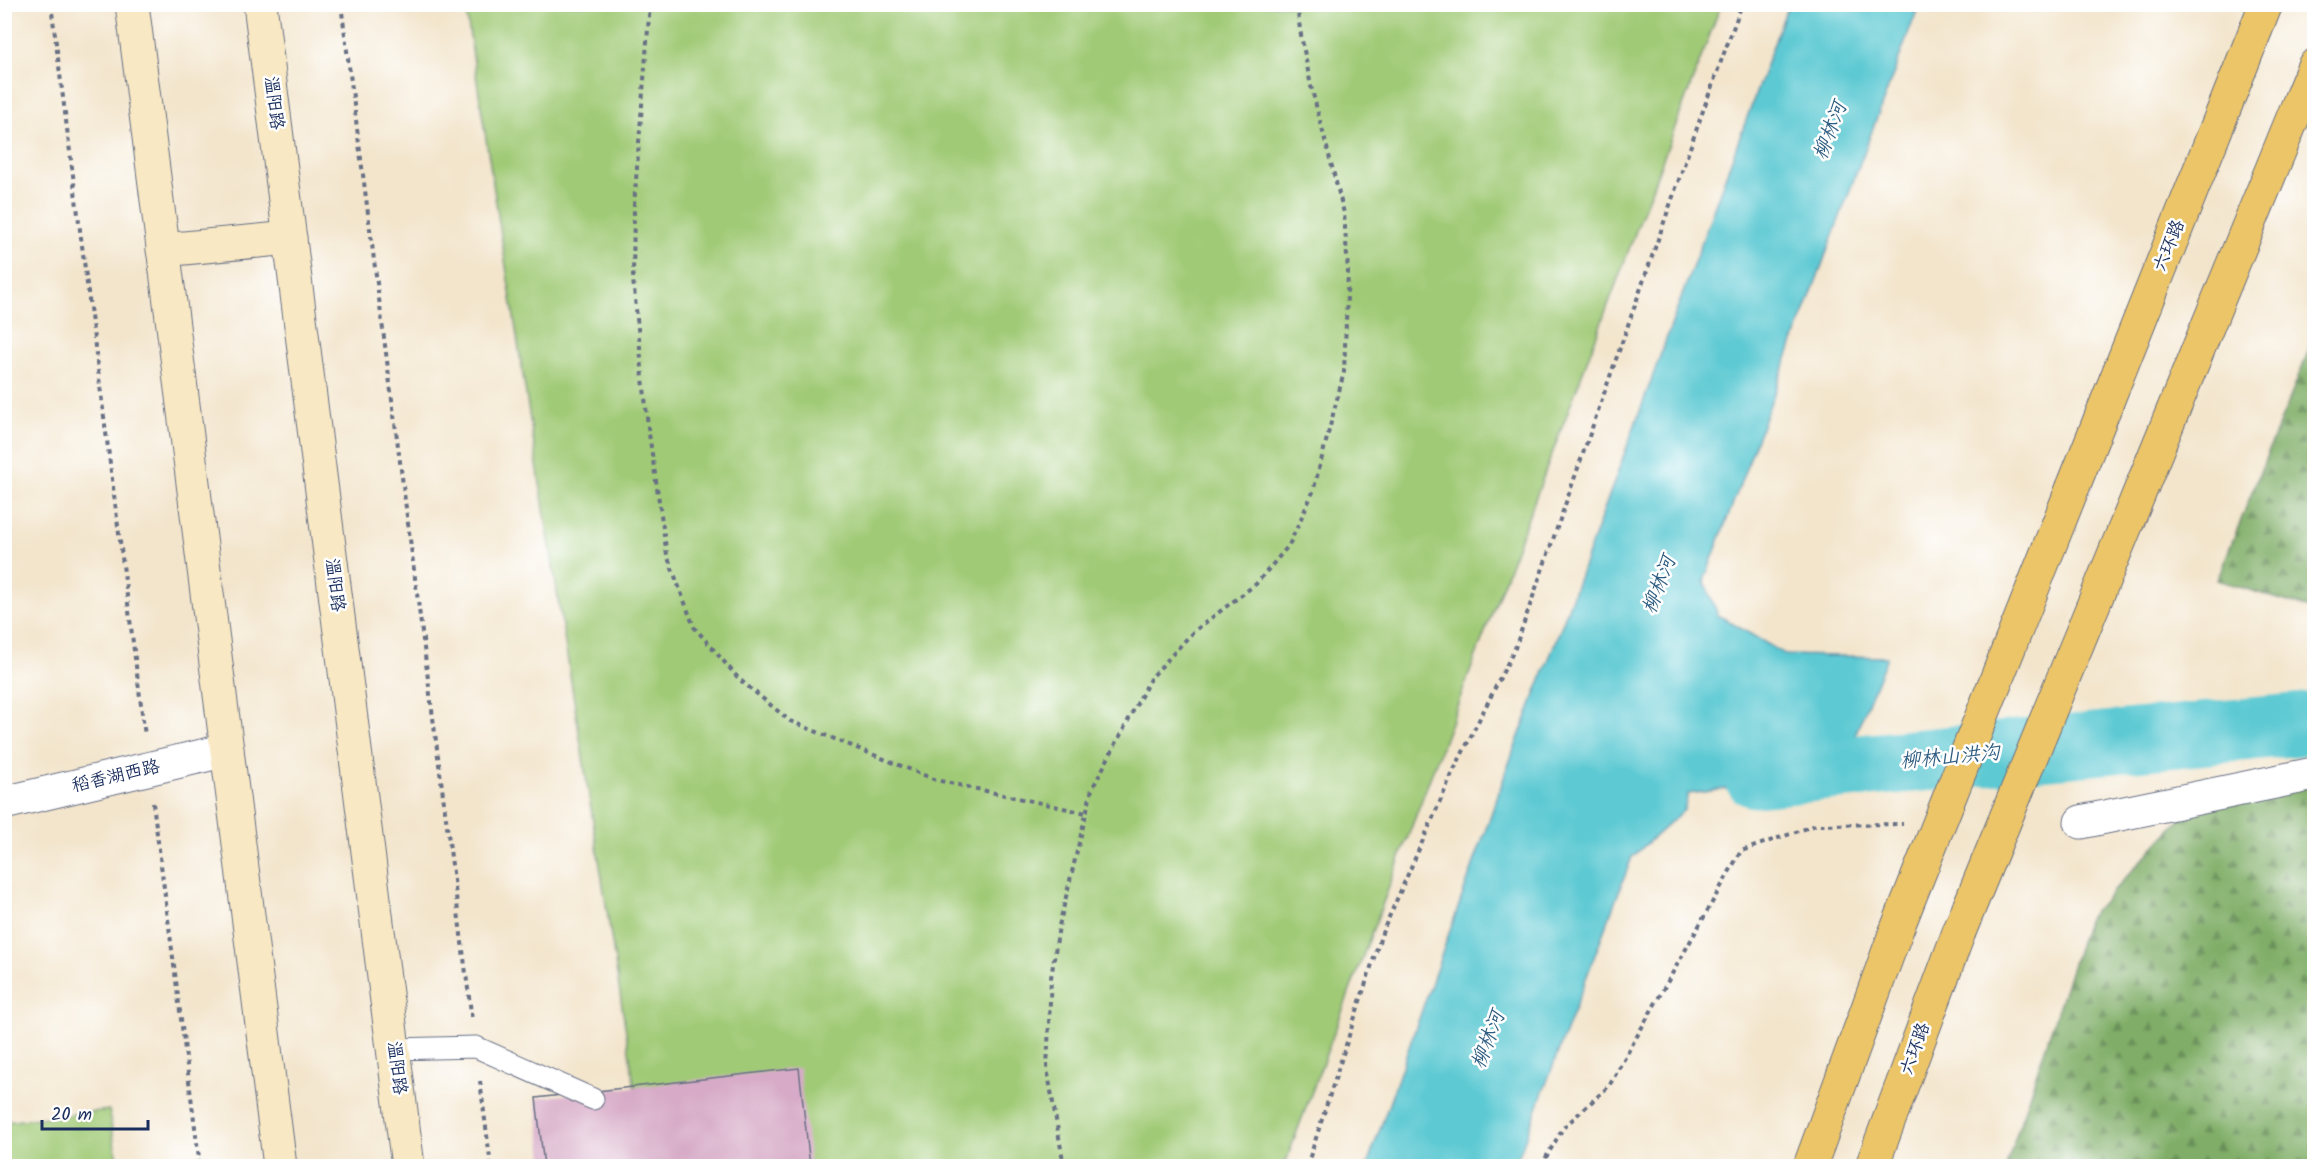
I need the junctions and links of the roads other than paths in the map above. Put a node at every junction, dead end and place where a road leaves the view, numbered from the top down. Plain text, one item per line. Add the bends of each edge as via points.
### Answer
1 (132, 4) edge
2 (260, 4) edge
3 (2266, 4) edge
4 (2314, 66) edge
5 (290, 237) junction
6 (163, 250) junction
7 (227, 750) junction
8 (2314, 774) edge
9 (4, 803) edge
10 (2080, 822) dead end
11 (393, 1049) junction
12 (593, 1099) dead end
13 (280, 1167) edge
14 (408, 1167) edge
15 (1810, 1167) edge
16 (1872, 1167) edge

1 - 6 main road
2 - 5 main road, 温阳路
3 - 15 highway, 六环路, bridge via 1895,934
4 - 16 highway, 六环路, bridge via 1959,932
5 - 6 main road
5 - 11 main road, 温阳路
6 - 7 main road
7 - 9 street, 稻香湖西路
7 - 13 main road
8 - 10 street
11 - 12 lane via 476,1047
11 - 14 main road, 温阳路

